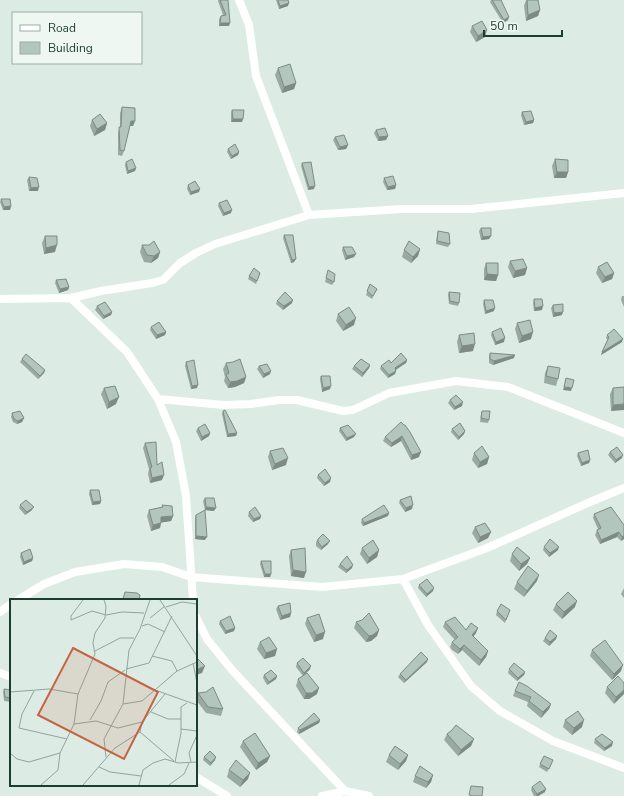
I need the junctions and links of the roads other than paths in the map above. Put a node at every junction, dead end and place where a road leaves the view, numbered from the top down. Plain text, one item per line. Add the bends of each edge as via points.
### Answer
1 (239, 0) edge
2 (624, 193) edge
3 (309, 214) junction
4 (71, 298) junction
5 (0, 299) edge
6 (158, 399) junction
7 (624, 434) edge
8 (624, 488) edge
9 (191, 577) junction
10 (403, 579) junction
11 (20, 599) edge
12 (193, 599) edge
13 (10, 605) edge
14 (0, 612) edge
15 (197, 619) edge
16 (0, 673) edge
17 (10, 677) edge
18 (624, 768) edge
19 (197, 778) edge
20 (345, 791) junction
21 (227, 796) edge
22 (322, 796) edge
23 (369, 796) edge

1 - 3 street via 249,25 256,76
2 - 3 street via 471,209
3 - 4 street via 215,244 180,263 163,280 152,284
4 - 5 street
4 - 6 street via 127,352
6 - 7 street via 224,405 297,400 343,411 353,410 389,393 456,381 508,387
6 - 9 street via 176,442 186,496
8 - 10 street via 487,548
9 - 10 street via 322,587
9 - 11 street via 162,567 124,564 75,572 44,584
9 - 12 street
10 - 18 street via 428,625 470,686 500,711 553,741
13 - 14 street
15 - 20 street via 207,639 232,670
16 - 17 street
19 - 21 street
20 - 22 street
20 - 23 street

